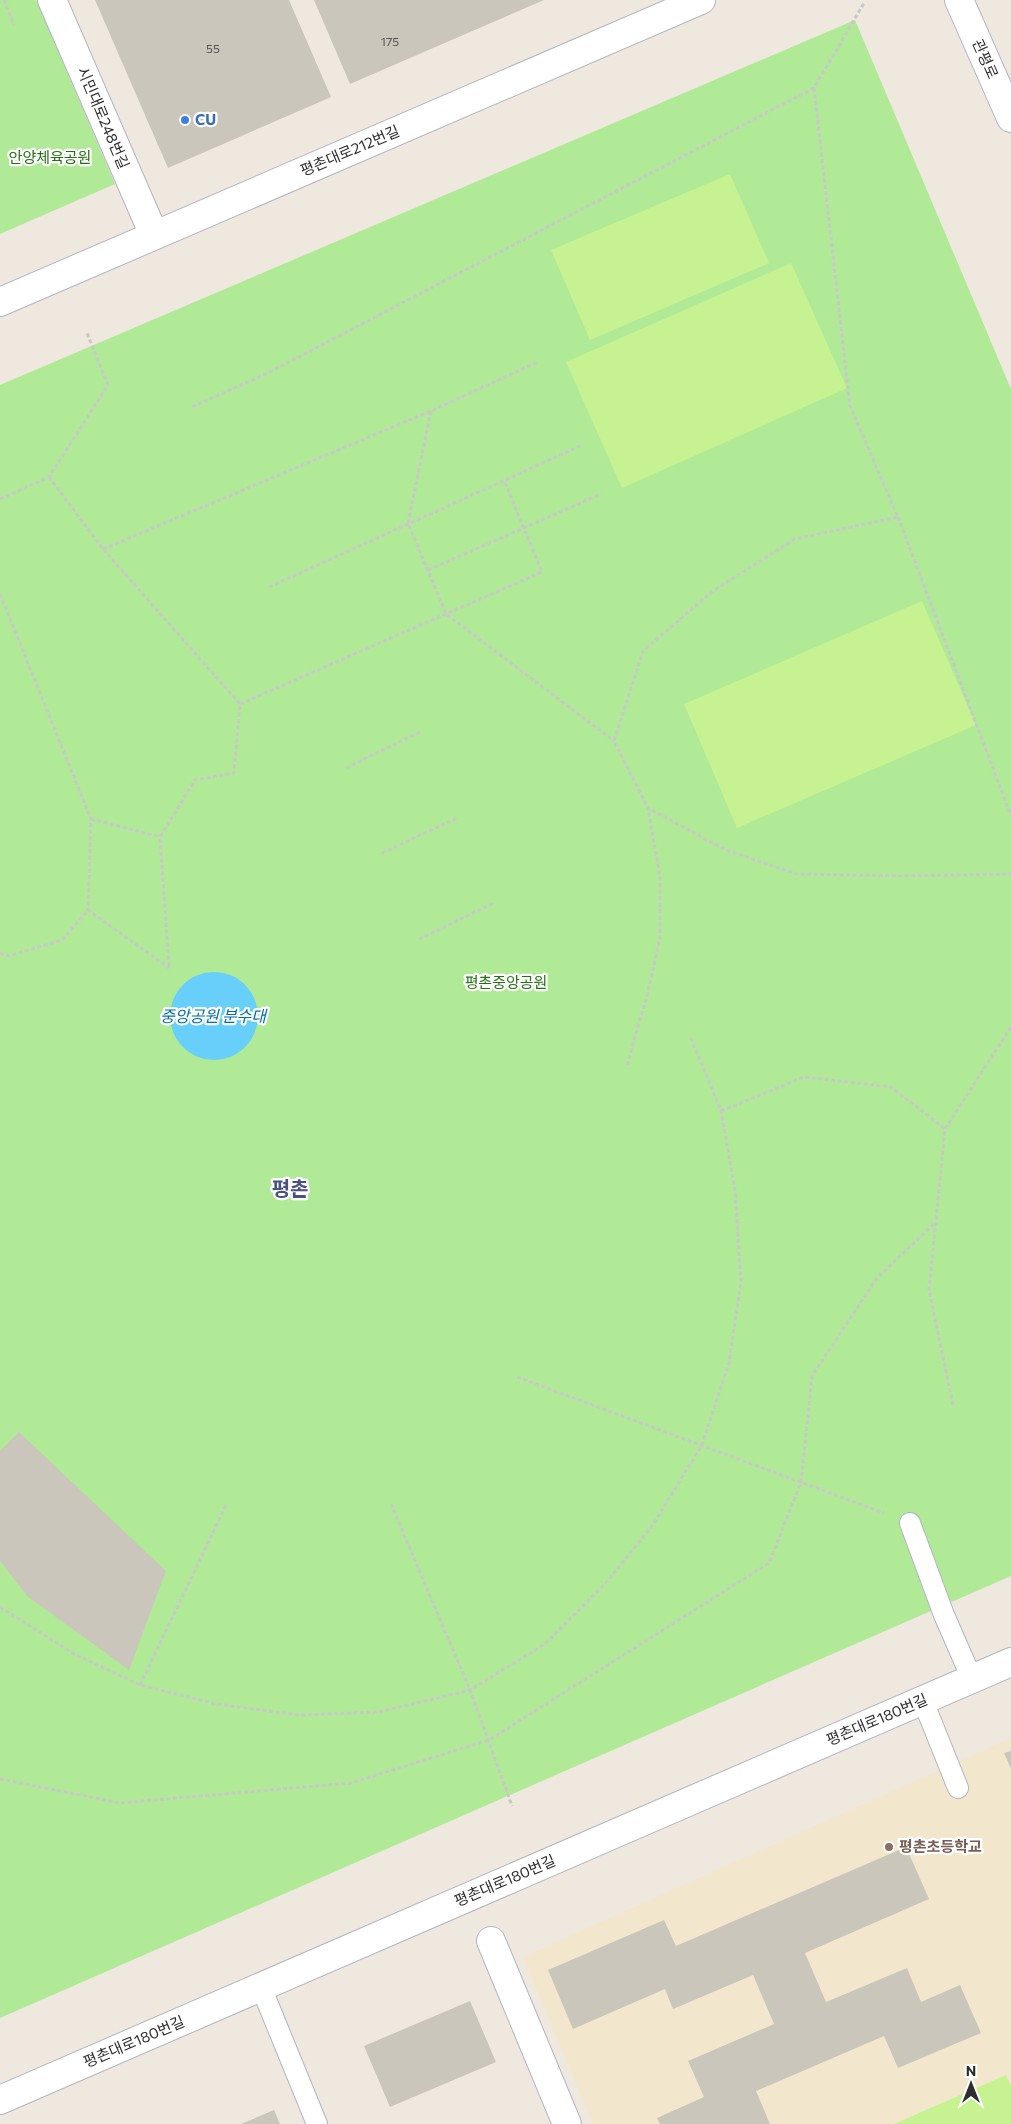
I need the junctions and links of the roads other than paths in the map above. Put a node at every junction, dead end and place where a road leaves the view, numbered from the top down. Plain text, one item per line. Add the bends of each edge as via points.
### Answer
1 (52, 0) edge
2 (701, 0) edge
3 (959, 0) edge
4 (1011, 118) edge
5 (154, 235) junction
6 (0, 302) edge
7 (910, 1523) road end
8 (1011, 1662) edge
9 (972, 1679) junction
10 (923, 1700) junction
11 (958, 1788) dead end
12 (490, 1940) dead end
13 (261, 1987) junction
14 (0, 2100) edge
15 (316, 2124) edge
16 (567, 2124) edge

1 - 5 street, 시민대로248번길
2 - 5 street, 평촌대로212번길
3 - 4 street, 관평로
5 - 6 street, 평촌대로212번길
7 - 9 lane
8 - 9 street, 평촌대로180번길
9 - 10 street, 평촌대로180번길
10 - 11 lane
10 - 13 street, 평촌대로180번길
12 - 16 street
13 - 14 street, 평촌대로180번길
13 - 15 lane

